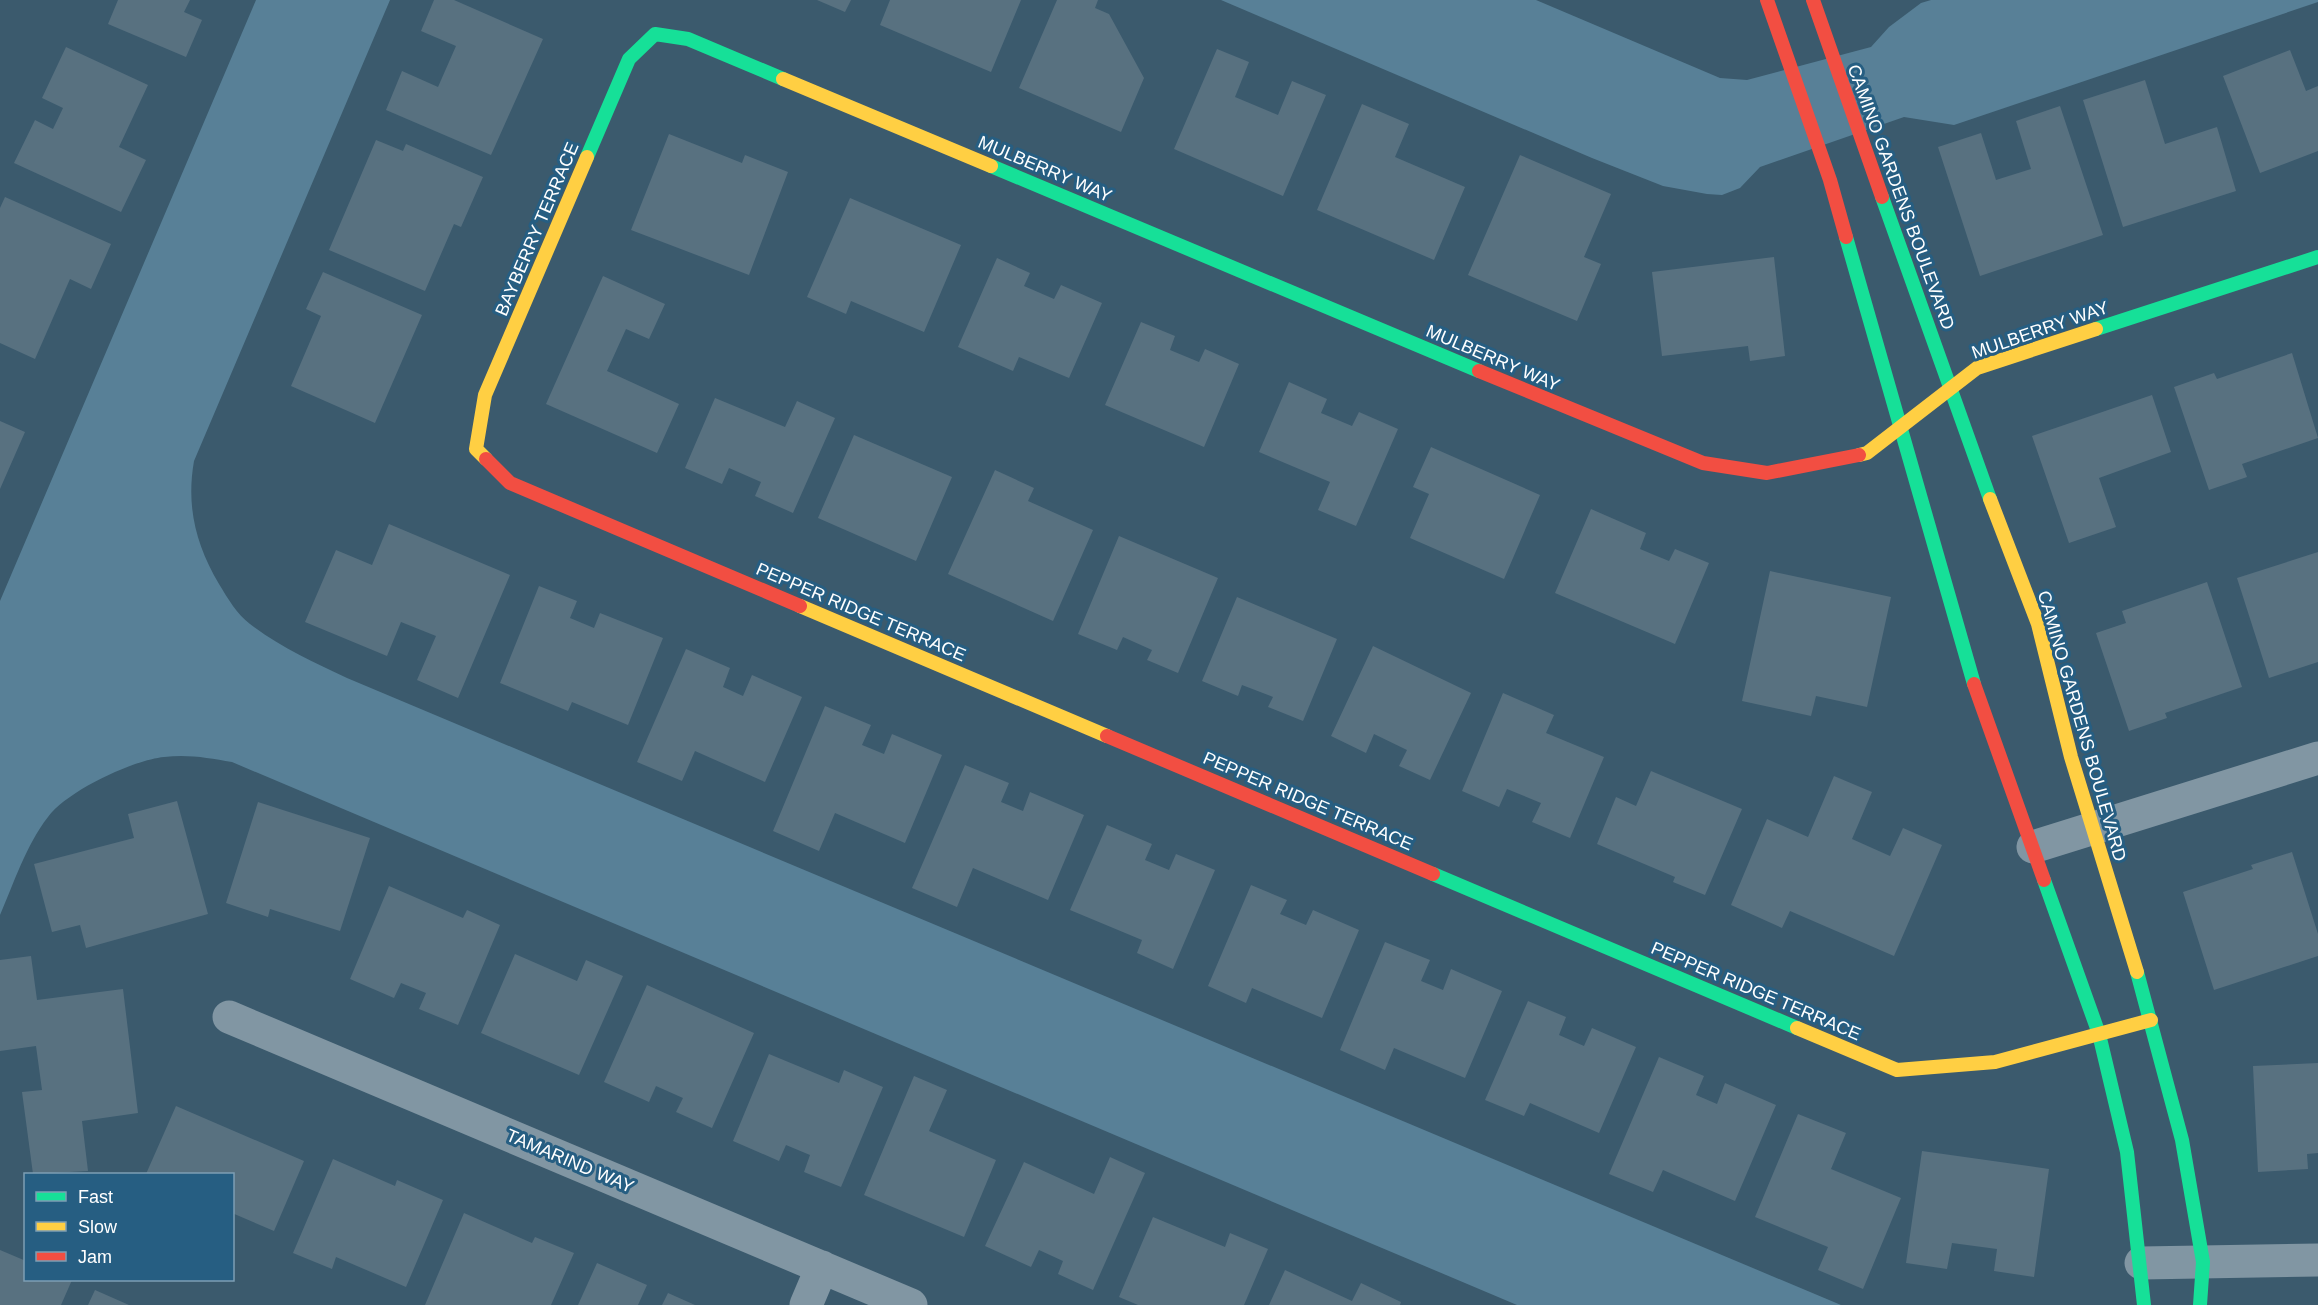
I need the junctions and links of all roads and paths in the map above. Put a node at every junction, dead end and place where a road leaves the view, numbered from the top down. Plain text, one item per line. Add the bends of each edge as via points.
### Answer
1 (1767, 0) edge
2 (1813, 0) edge
3 (655, 34) joint
4 (2318, 256) edge
5 (1950, 389) junction
6 (1901, 427) junction
7 (476, 449) joint
8 (2318, 758) edge
9 (2092, 829) junction
10 (2033, 847) junction
11 (229, 1017) dead end
12 (2151, 1020) junction
13 (2099, 1034) junction
14 (2318, 1260) edge
15 (2203, 1262) junction
16 (2141, 1263) junction
17 (822, 1267) junction
18 (806, 1305) edge
19 (911, 1305) edge
20 (2144, 1305) edge
21 (2200, 1305) edge

1 - 6 street via 1830,180
2 - 5 street, CAMINO GARDENS BOULEVARD
3 - 6 street, MULBERRY WAY via 688,39 1703,463 1767,473 1812,466 1866,453
3 - 7 street, BAYBERRY TERRACE via 629,59 485,395
4 - 5 street, MULBERRY WAY via 1977,368
5 - 6 street, MULBERRY WAY
5 - 9 street, CAMINO GARDENS BOULEVARD via 2038,624
6 - 10 street via 1977,693
7 - 13 street, PEPPER RIDGE TERRACE via 510,483 1897,1070 1995,1062
8 - 9 street
9 - 10 street
9 - 12 street, CAMINO GARDENS BOULEVARD
10 - 13 street
11 - 17 street, TAMARIND WAY
12 - 13 street, PEPPER RIDGE TERRACE
12 - 15 street, CAMINO GARDENS BOULEVARD via 2182,1140
13 - 16 street via 2127,1152
14 - 15 street
15 - 16 street
15 - 21 street, CAMINO GARDENS BOULEVARD
16 - 20 street
17 - 18 street
17 - 19 street, TAMARIND WAY

